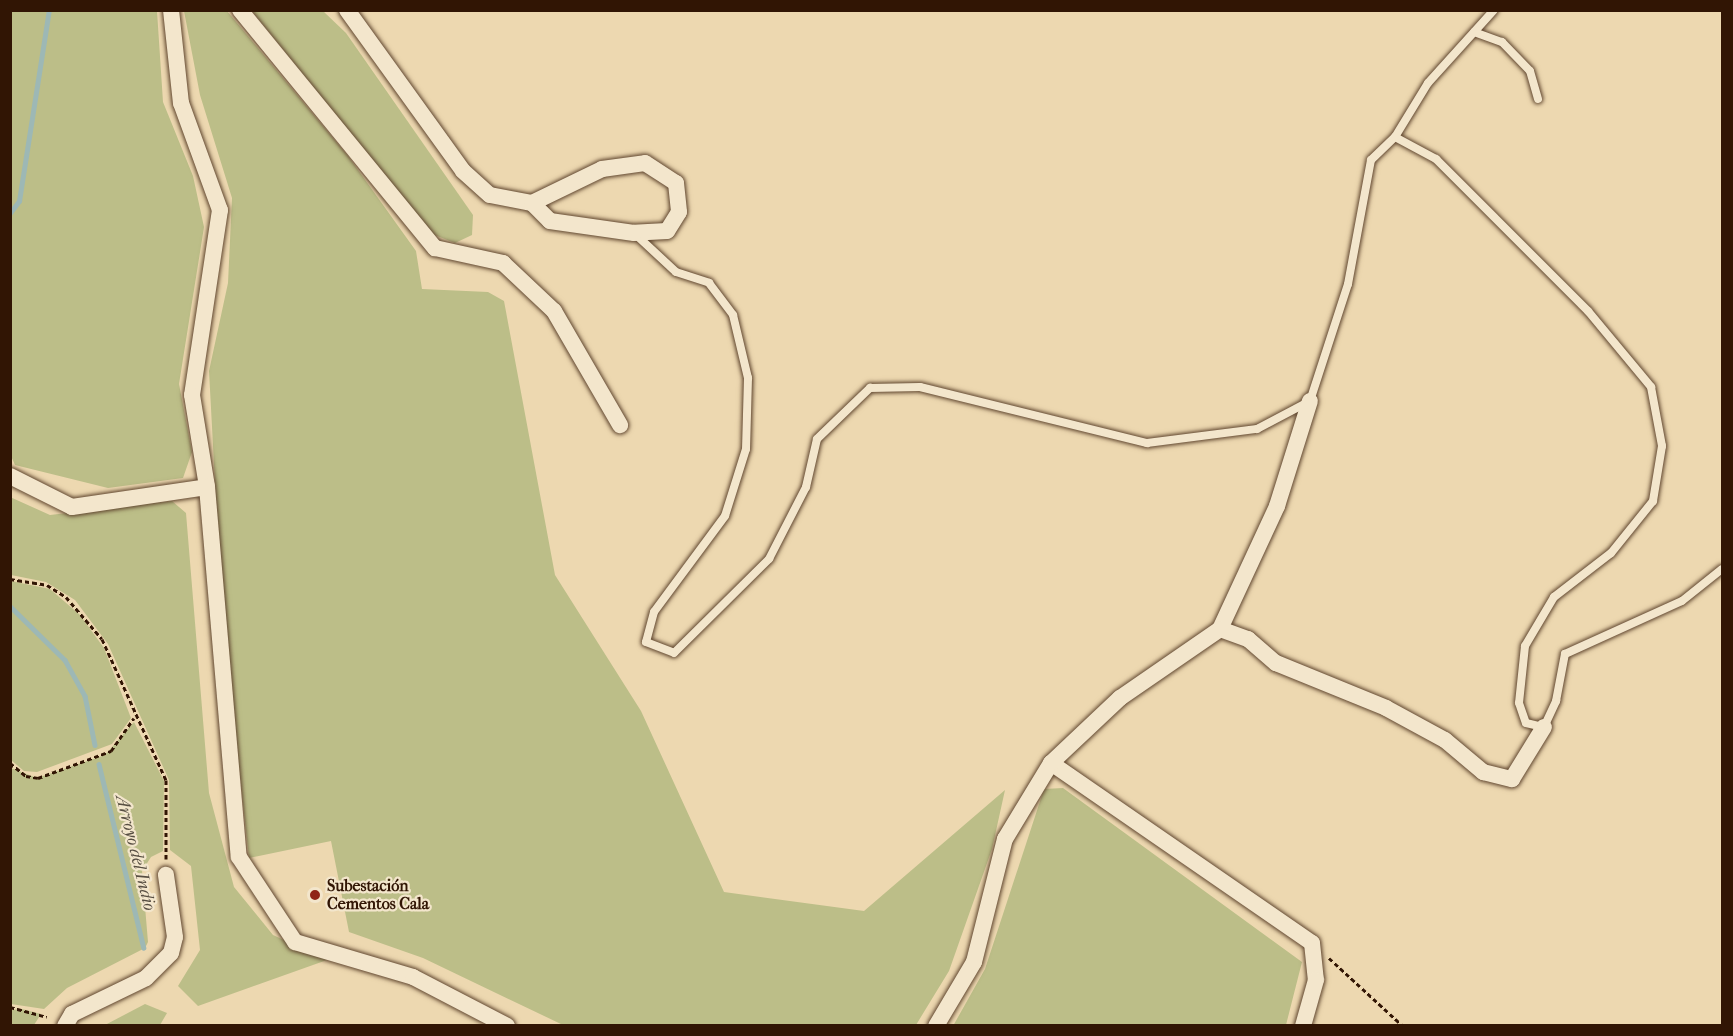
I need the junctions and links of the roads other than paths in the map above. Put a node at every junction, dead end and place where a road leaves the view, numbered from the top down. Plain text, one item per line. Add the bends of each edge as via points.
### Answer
1 (171, 10) edge
2 (240, 10) edge
3 (347, 10) edge
4 (1494, 10) edge
5 (1474, 32) junction
6 (1538, 99) dead end
7 (1395, 137) junction
8 (532, 203) junction
9 (634, 233) junction
10 (1310, 401) junction
11 (620, 425) dead end
12 (10, 476) edge
13 (207, 487) junction
14 (1722, 569) edge
15 (1220, 629) junction
16 (1544, 727) junction
17 (1051, 764) junction
18 (166, 875) road end
19 (65, 1026) edge
20 (507, 1026) edge
21 (936, 1026) edge
22 (1303, 1026) edge

1 - 13 street via 181,103 220,210 192,395
2 - 11 street via 435,248 502,263 554,311
3 - 8 street via 463,171 490,195
4 - 5 lane
5 - 6 lane via 1502,42 1530,72
5 - 7 lane via 1428,83
7 - 10 lane via 1371,160 1348,284
7 - 16 lane via 1436,159 1588,311 1651,387 1662,446 1653,501 1611,553 1554,597 1525,646 1519,703 1526,723
8 - 9 street via 550,221
8 - 9 street via 602,169 645,163 676,183 679,212 667,231
9 - 10 lane via 676,272 709,283 733,315 748,378 746,449 725,516 654,612 646,642 674,653 769,559 806,487 817,439 870,388 920,387 1147,443 1257,429
10 - 15 street via 1277,506
12 - 13 street via 72,507
13 - 20 street via 239,857 244,867 295,942 413,977
14 - 16 lane via 1682,601 1565,654 1556,701
15 - 16 street via 1248,639 1276,663 1386,708 1445,740 1483,772 1512,779
15 - 17 street via 1120,698
17 - 21 street via 1005,839 974,962
17 - 22 street via 1312,943 1316,980
18 - 19 street via 175,937 171,953 146,978 72,1014

